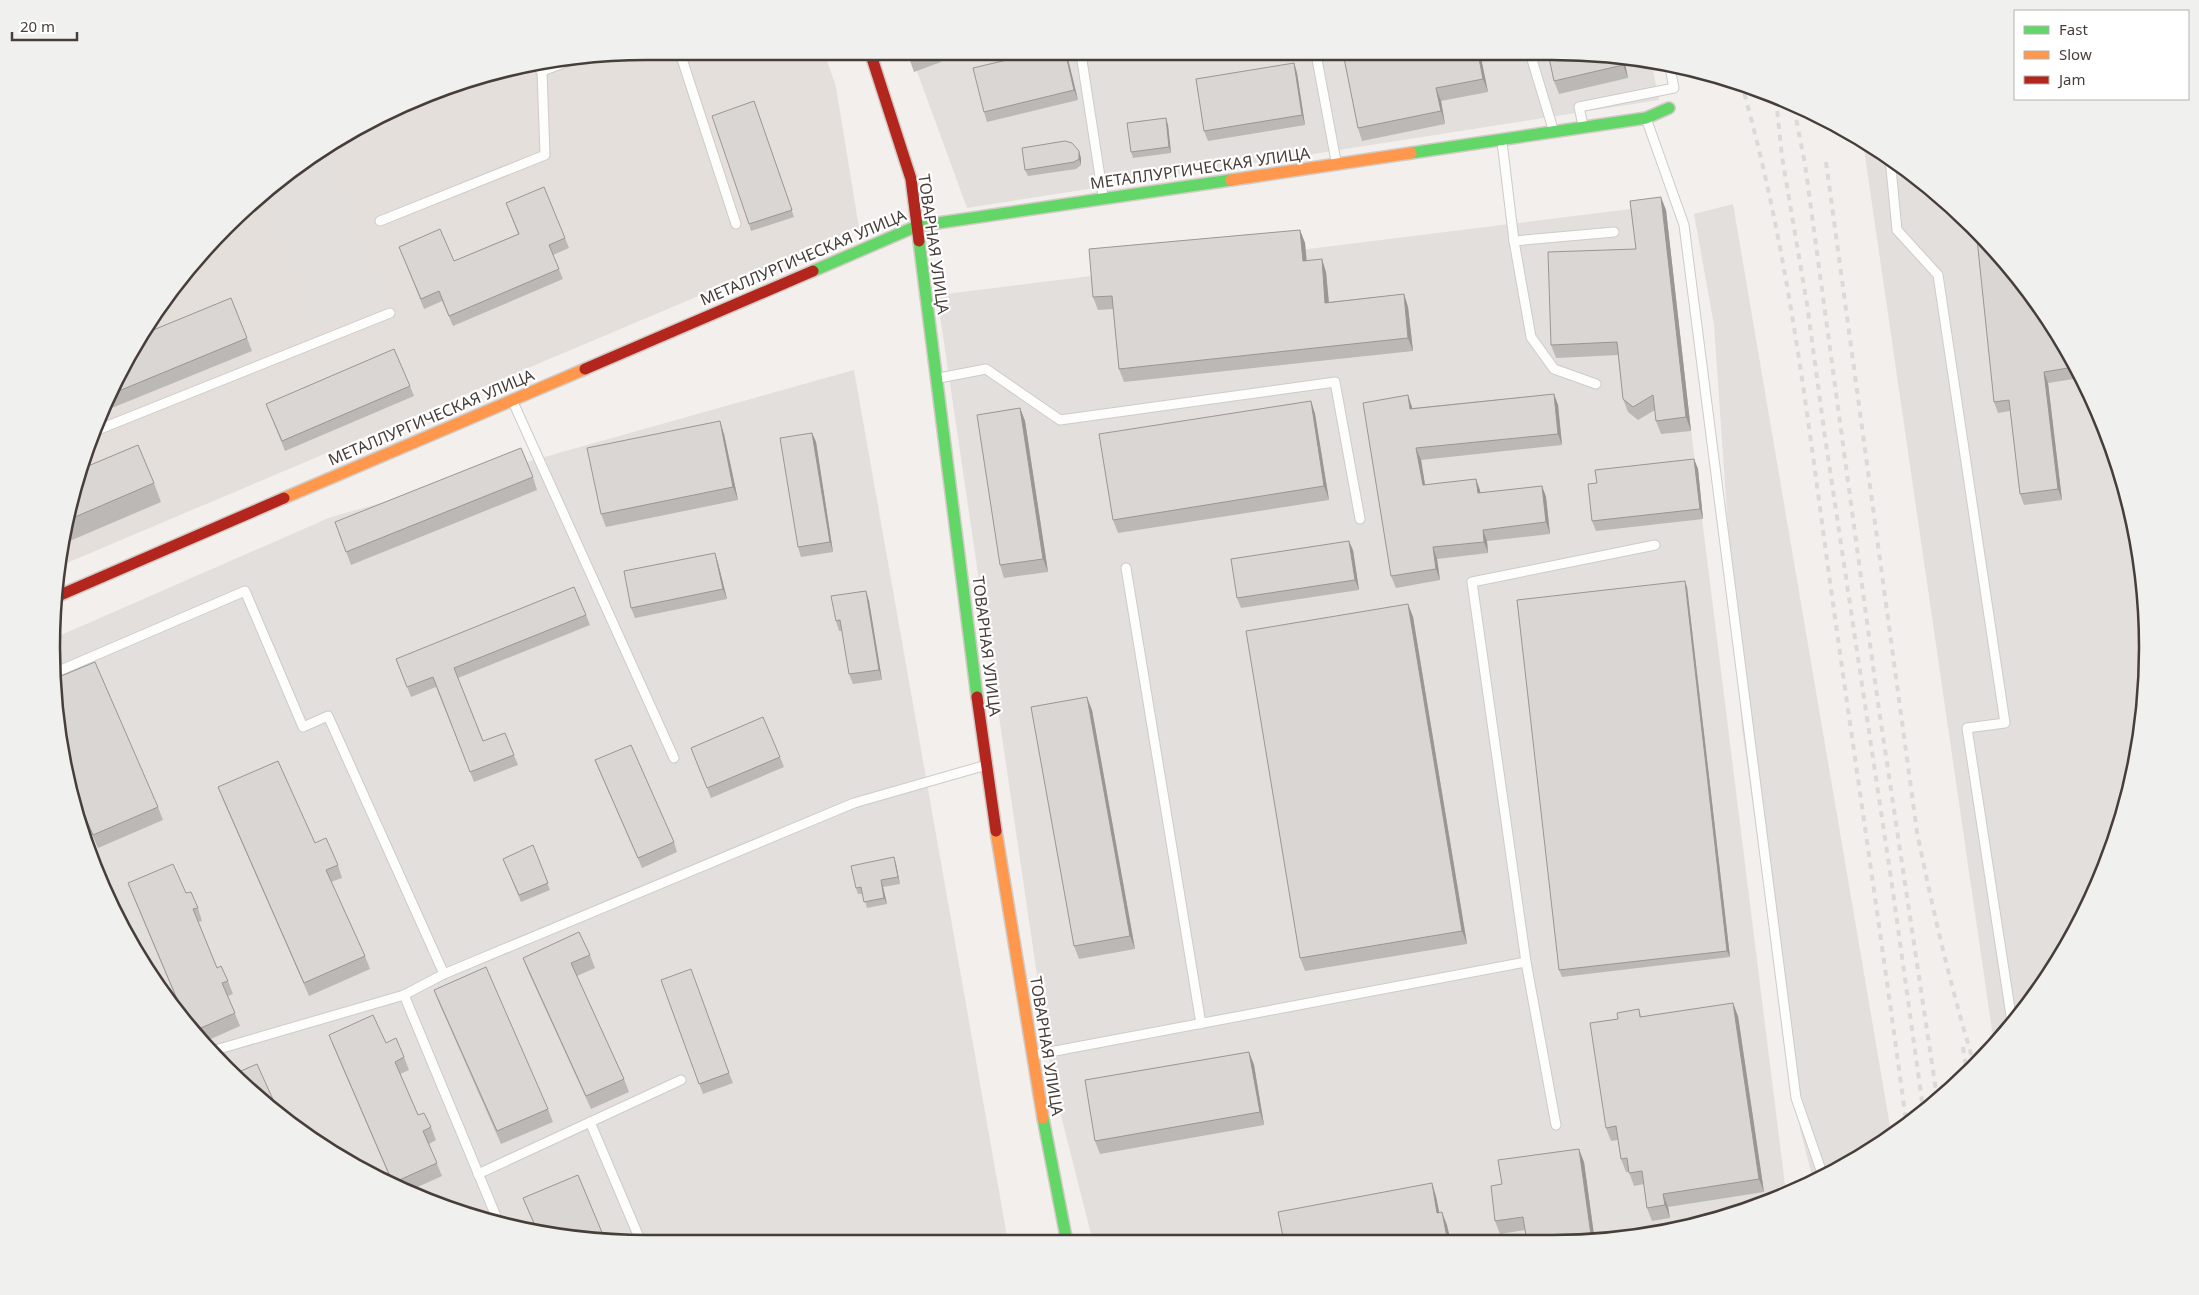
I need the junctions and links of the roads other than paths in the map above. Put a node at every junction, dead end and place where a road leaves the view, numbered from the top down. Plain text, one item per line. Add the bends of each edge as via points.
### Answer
1 (682, 60) edge
2 (873, 60) edge
3 (1082, 60) edge
4 (1317, 60) edge
5 (1532, 60) edge
6 (552, 68) edge
7 (540, 70) edge
8 (542, 72) junction
9 (1671, 72) edge
10 (1669, 108) dead end
11 (1646, 118) junction
12 (1584, 127) junction
13 (1554, 132) junction
14 (1501, 139) junction
15 (1337, 164) junction
16 (1891, 168) edge
17 (1103, 199) junction
18 (380, 221) dead end
19 (736, 224) dead end
20 (917, 226) junction
21 (1614, 232) dead end
22 (1514, 241) junction
23 (390, 313) dead end
24 (936, 379) junction
25 (1596, 384) dead end
26 (512, 399) junction
27 (103, 428) edge
28 (1360, 518) dead end
29 (1654, 545) dead end
30 (1126, 568) dead end
31 (63, 594) edge
32 (61, 670) edge
33 (674, 758) dead end
34 (986, 766) junction
35 (1526, 962) junction
36 (444, 974) junction
37 (404, 994) junction
38 (2011, 1014) edge
39 (1201, 1024) junction
40 (219, 1049) edge
41 (1031, 1056) junction
42 (680, 1080) dead end
43 (590, 1122) junction
44 (1556, 1125) dead end
45 (1821, 1169) edge
46 (478, 1174) junction
47 (496, 1215) edge
48 (638, 1235) edge
49 (1066, 1235) edge

1 - 19 lane
2 - 20 street, ТОВАРНАЯ УЛИЦА via 911,179
3 - 17 lane
4 - 15 lane
5 - 13 lane
6 - 8 lane
7 - 8 lane
8 - 18 lane via 545,155
9 - 12 lane via 1674,88 1579,107
10 - 11 street, МЕТАЛЛУРГИЧЕСКАЯ УЛИЦА
11 - 12 street, МЕТАЛЛУРГИЧЕСКАЯ УЛИЦА
11 - 45 lane via 1684,225 1796,1098
12 - 13 street, МЕТАЛЛУРГИЧЕСКАЯ УЛИЦА
13 - 14 street, МЕТАЛЛУРГИЧЕСКАЯ УЛИЦА
14 - 15 street, МЕТАЛЛУРГИЧЕСКАЯ УЛИЦА
14 - 22 lane
15 - 17 street, МЕТАЛЛУРГИЧЕСКАЯ УЛИЦА
16 - 38 lane via 1897,230 1938,275 2006,723 1967,728
17 - 20 street, МЕТАЛЛУРГИЧЕСКАЯ УЛИЦА
20 - 24 street, ТОВАРНАЯ УЛИЦА
20 - 26 street, МЕТАЛЛУРГИЧЕСКАЯ УЛИЦА
21 - 22 lane
22 - 25 lane via 1531,337 1554,369
23 - 27 lane
24 - 28 lane via 986,369 1060,420 1335,382
24 - 34 street, ТОВАРНАЯ УЛИЦА
26 - 31 street, МЕТАЛЛУРГИЧЕСКАЯ УЛИЦА
26 - 33 lane
29 - 35 lane via 1472,582
30 - 39 lane
32 - 36 lane via 245,591 303,727 328,716
34 - 36 lane via 854,803
34 - 41 street, ТОВАРНАЯ УЛИЦА
35 - 39 lane
35 - 44 lane
36 - 37 lane
37 - 40 lane
37 - 46 lane
39 - 41 lane
41 - 49 street, ТОВАРНАЯ УЛИЦА
42 - 43 lane
43 - 46 lane
43 - 48 lane
46 - 47 lane

